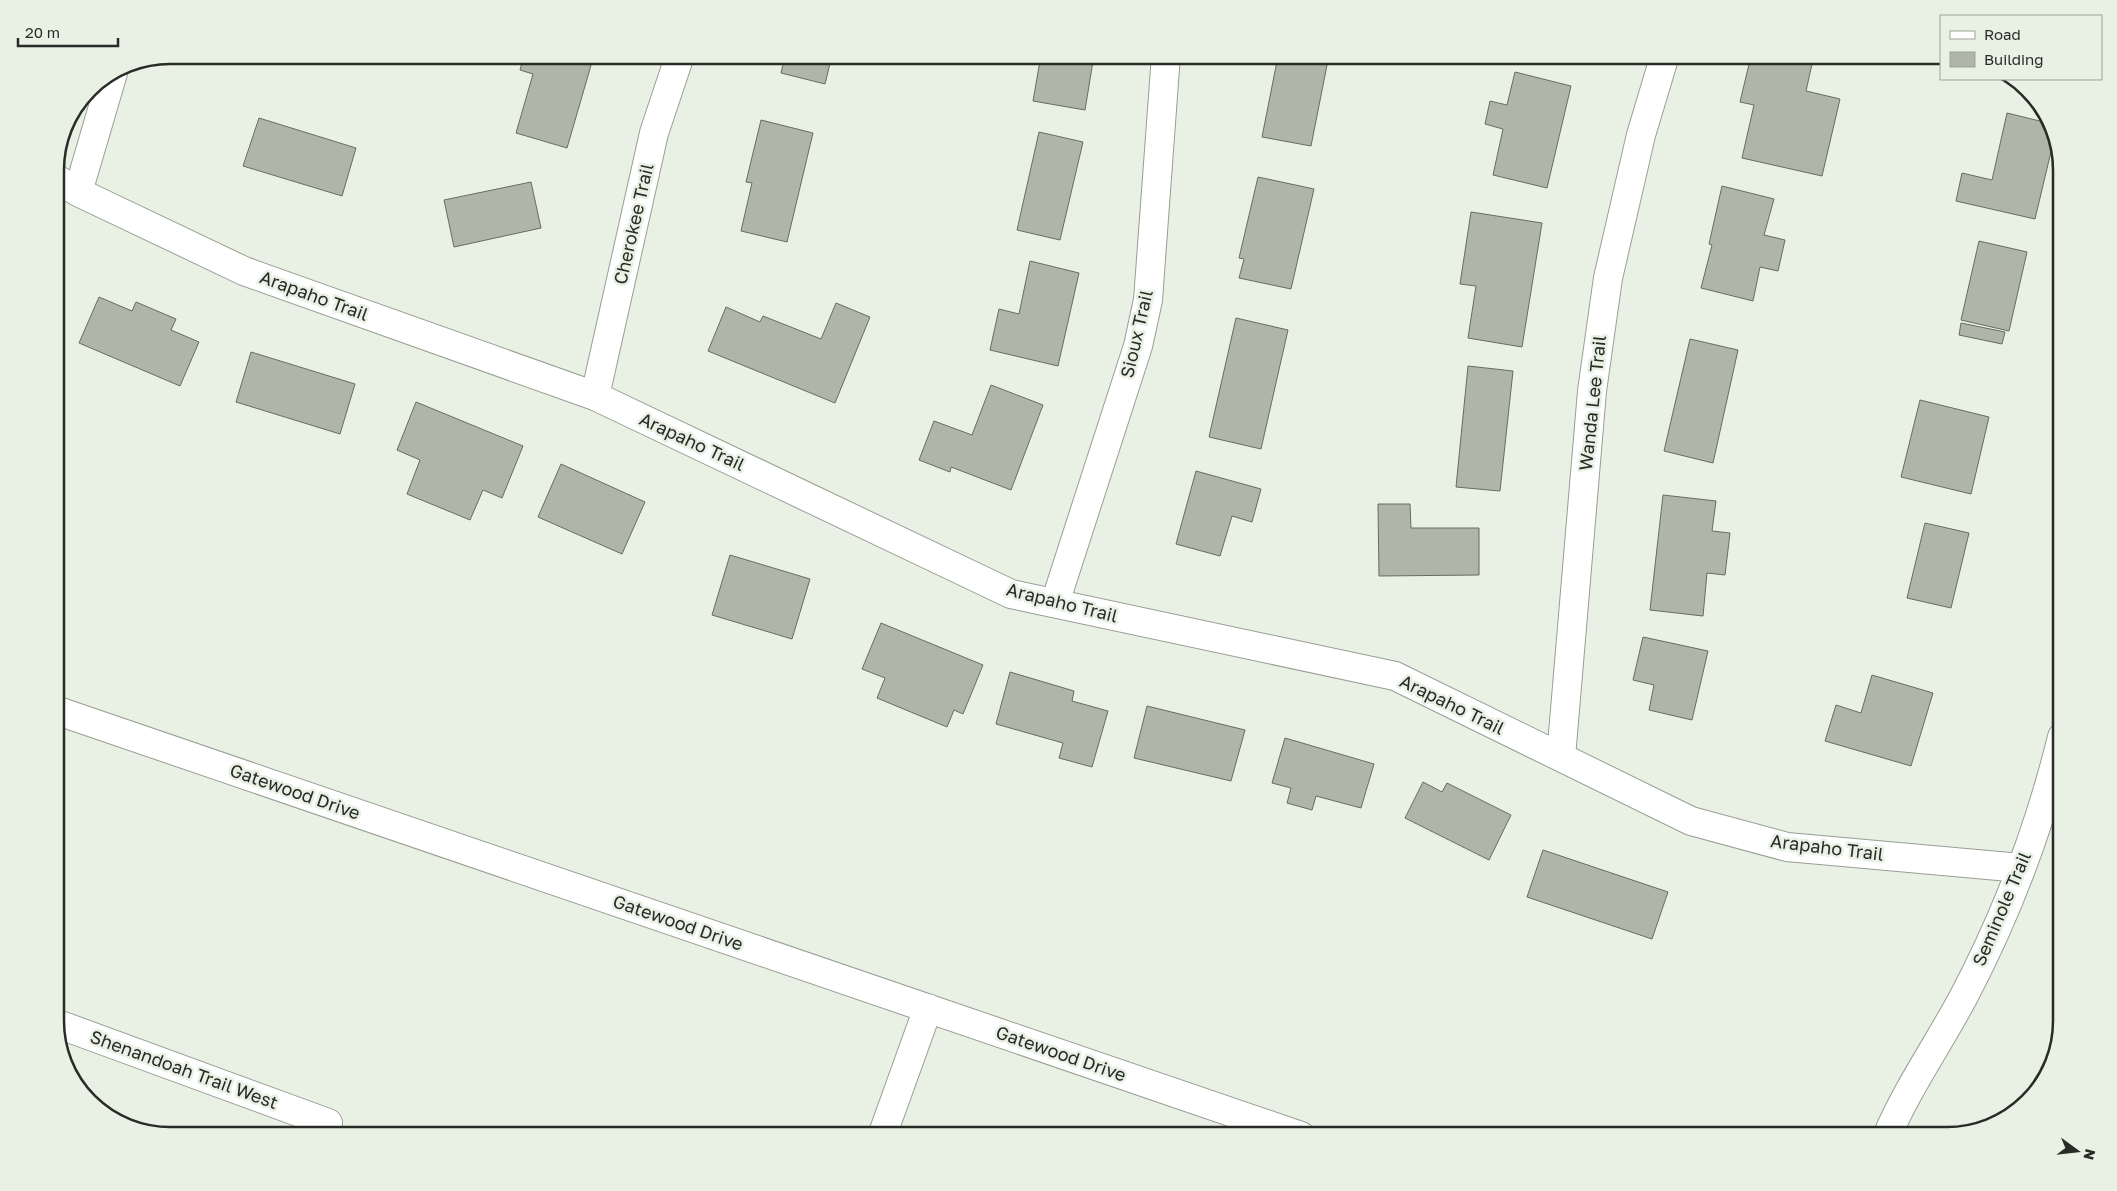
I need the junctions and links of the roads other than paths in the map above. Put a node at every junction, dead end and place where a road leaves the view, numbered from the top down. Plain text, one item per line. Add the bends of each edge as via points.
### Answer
1 (677, 64) edge
2 (1165, 64) edge
3 (1662, 64) edge
4 (108, 84) edge
5 (66, 185) edge
6 (595, 396) junction
7 (1056, 603) junction
8 (64, 713) edge
9 (1562, 757) junction
10 (2053, 773) edge
11 (2021, 868) junction
12 (928, 1008) junction
13 (64, 1026) edge
14 (326, 1127) edge
15 (885, 1127) edge
16 (1275, 1127) edge
17 (1892, 1127) edge

1 - 6 street, Cherokee Trail via 654,133
2 - 7 street, Sioux Trail via 1148,300 1138,346
3 - 9 street, Wanda Lee Trail via 1641,135 1605,297 1592,390
4 - 5 street
5 - 6 street, Arapaho Trail via 244,271
6 - 7 street, Arapaho Trail via 1011,594
7 - 9 street, Arapaho Trail via 1394,676
8 - 12 street, Gatewood Drive
9 - 11 street, Arapaho Trail via 1692,821 1787,847
10 - 11 street, Seminole Trail
11 - 17 street, Seminole Trail via 1998,927 1964,996
12 - 15 street
12 - 16 street, Gatewood Drive
13 - 14 street, Shenandoah Trail West via 328,1123

